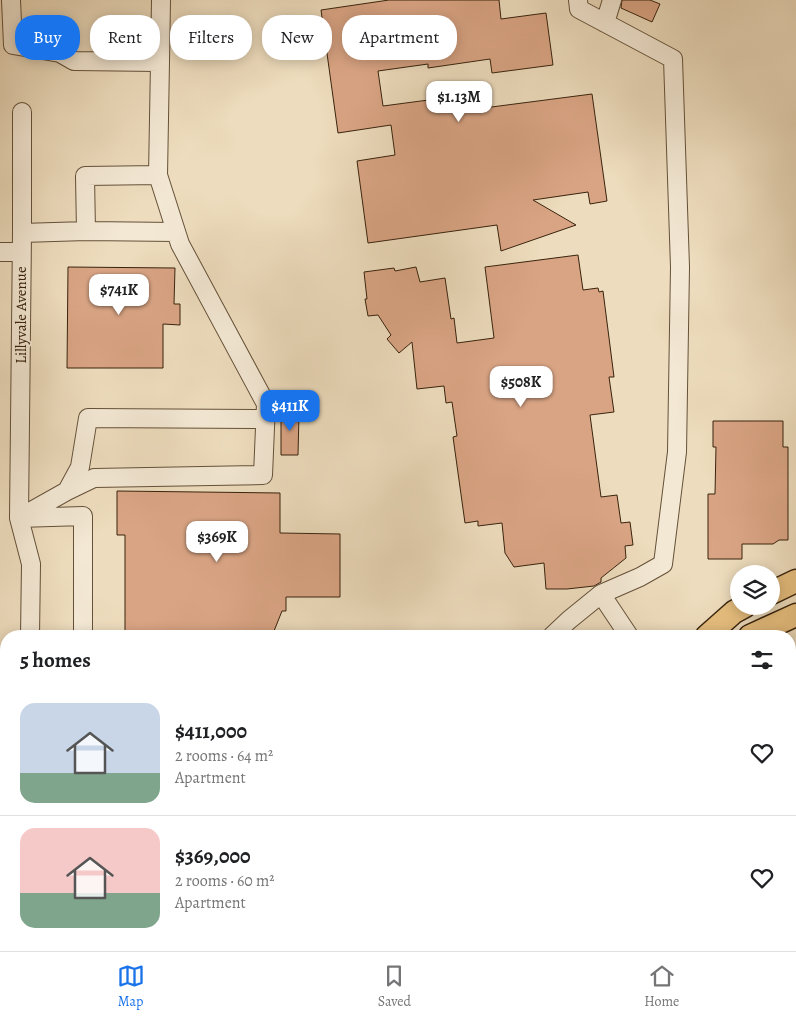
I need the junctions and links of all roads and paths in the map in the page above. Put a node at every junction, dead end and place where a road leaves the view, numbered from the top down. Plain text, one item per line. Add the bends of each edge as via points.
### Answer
1 (11, 0) edge
2 (161, 0) edge
3 (578, 0) edge
4 (612, 0) edge
5 (605, 23) junction
6 (160, 62) junction
7 (22, 112) dead end
8 (158, 175) junction
9 (86, 231) junction
10 (176, 232) junction
11 (22, 233) junction
12 (0, 252) edge
13 (21, 252) junction
14 (265, 419) junction
15 (67, 490) junction
16 (19, 518) junction
17 (796, 581) edge
18 (780, 589) edge
19 (601, 594) junction
20 (733, 615) edge
21 (740, 615) edge
22 (796, 615) edge
23 (30, 630) edge
24 (84, 630) edge
25 (558, 630) edge
26 (625, 630) edge
27 (714, 630) edge
28 (742, 630) edge
29 (763, 630) edge

1 - 6 street via 13,45 60,53 74,61
2 - 6 street
3 - 5 street via 579,9
4 - 5 street
5 - 19 street via 673,59 680,267 677,452 663,564
6 - 8 street
7 - 11 street, Lillyvale Avenue
8 - 9 street via 85,176
8 - 10 street
9 - 10 street
9 - 11 street
10 - 14 street via 266,404
11 - 13 street, Lillyvale Avenue
12 - 13 street
13 - 16 street, Lillyvale Avenue
14 - 15 street via 88,418 80,467
14 - 15 street via 263,475 94,478
15 - 16 street
16 - 23 street, Lillyvale Avenue via 31,564
16 - 24 street via 83,516
17 - 18 main road
19 - 25 street
19 - 26 street
20 - 27 main road
21 - 28 main road
22 - 29 main road

